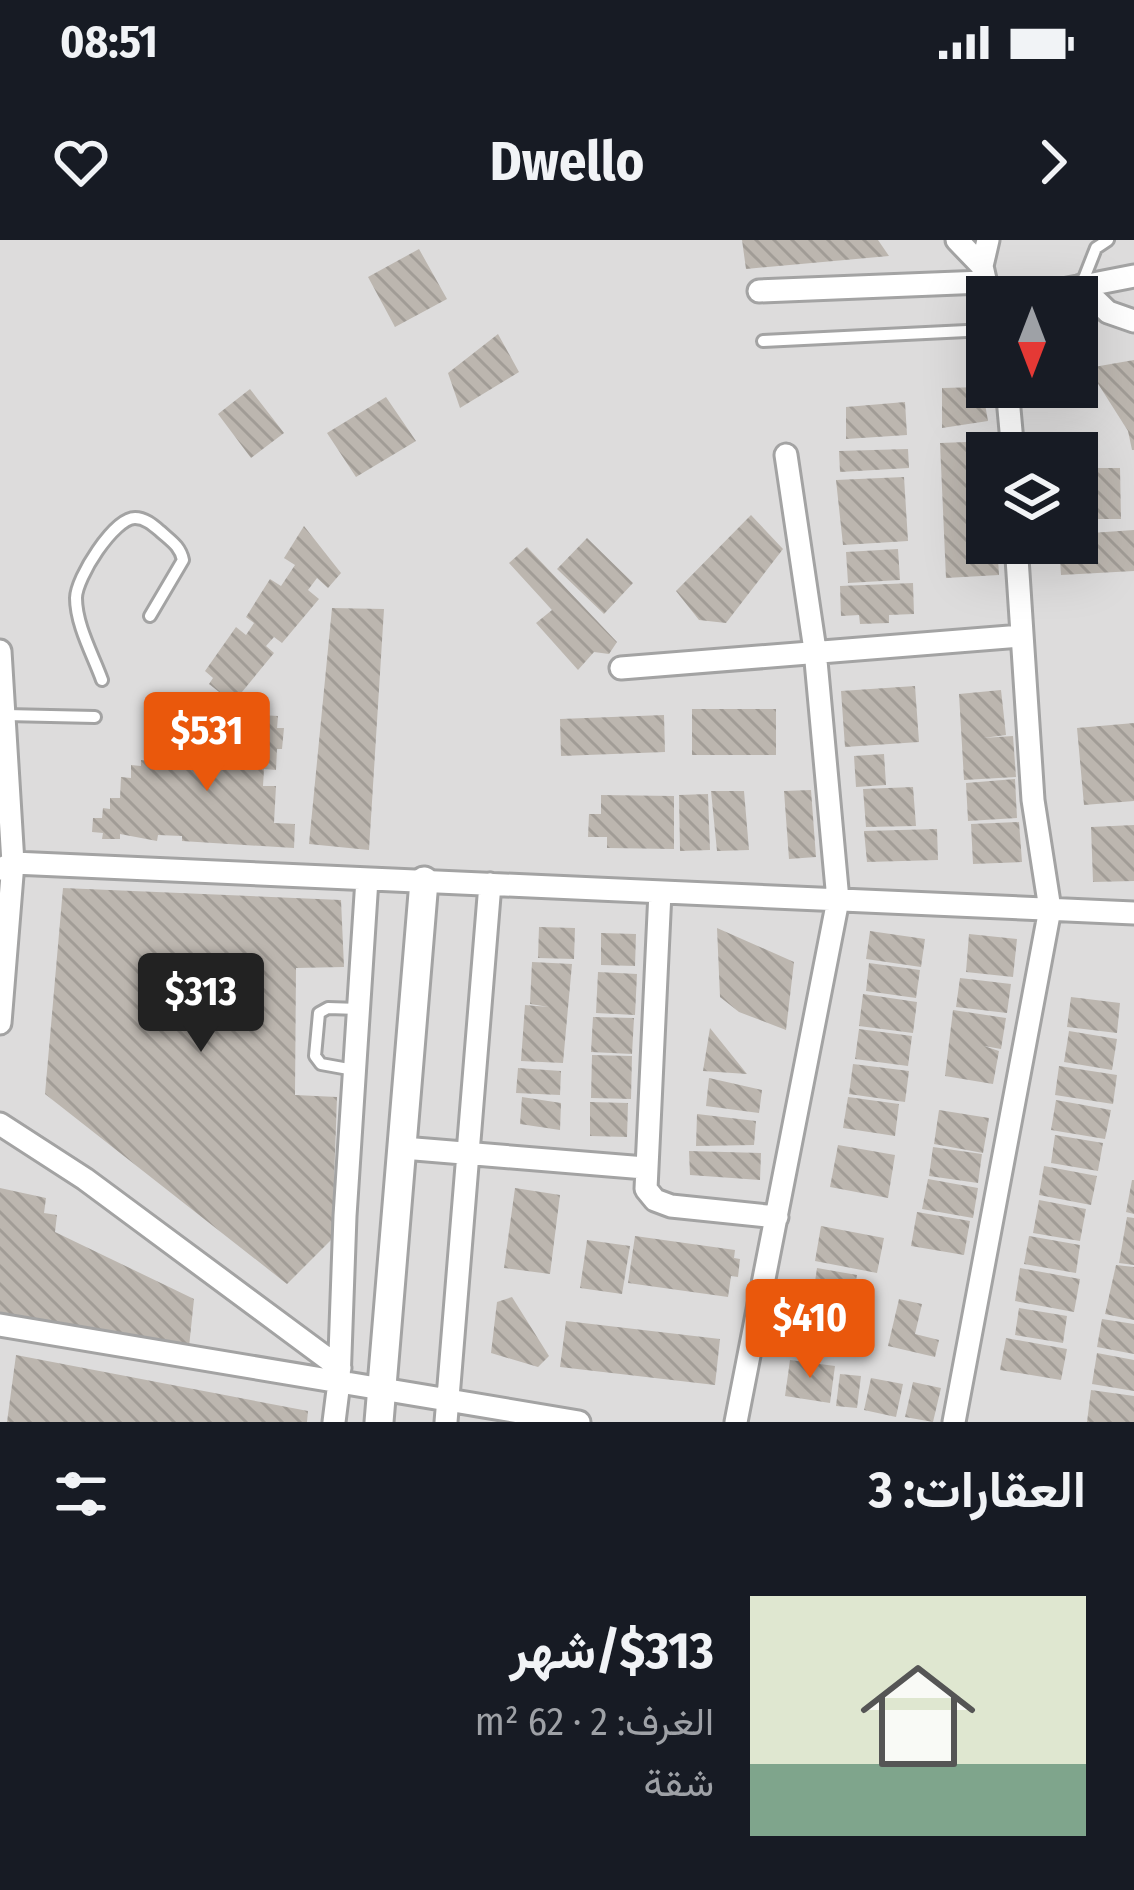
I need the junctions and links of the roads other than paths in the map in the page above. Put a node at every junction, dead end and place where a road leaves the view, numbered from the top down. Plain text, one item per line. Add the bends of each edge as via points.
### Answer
1 (957, 240) edge
2 (988, 240) edge
3 (1108, 240) edge
4 (982, 276) edge
5 (985, 276) edge
6 (1084, 276) edge
7 (1134, 276) edge
8 (966, 282) edge
9 (1098, 283) edge
10 (759, 291) dead end
11 (1098, 302) edge
12 (1134, 321) edge
13 (966, 331) edge
14 (763, 341) dead end
15 (786, 455) dead end
16 (1017, 564) edge
17 (150, 616) dead end
18 (1022, 636) junction
19 (815, 650) junction
20 (0, 651) edge
21 (621, 668) dead end
22 (102, 680) dead end
23 (2, 715) edge
24 (95, 718) dead end
25 (7, 866) edge
26 (367, 879) junction
27 (424, 881) junction
28 (490, 884) junction
29 (660, 892) junction
30 (838, 900) junction
31 (1050, 909) junction
32 (1134, 913) edge
33 (359, 1009) junction
34 (0, 1023) edge
35 (354, 1070) junction
36 (0, 1124) edge
37 (403, 1148) junction
38 (468, 1154) junction
39 (645, 1168) junction
40 (777, 1217) junction
41 (0, 1325) edge
42 (340, 1375) junction
43 (384, 1390) junction
44 (447, 1397) junction
45 (334, 1422) edge
46 (379, 1422) edge
47 (446, 1422) edge
48 (579, 1422) edge
49 (736, 1422) edge
50 (954, 1422) edge

1 - 4 street
2 - 5 street
3 - 6 lane
7 - 9 street
8 - 10 street
11 - 12 street
13 - 14 lane
15 - 19 street
16 - 18 street
17 - 22 lane via 183,560 180,548 134,518 120,522 75,596
18 - 19 street
18 - 31 street
19 - 21 street
19 - 30 street
20 - 23 street
23 - 24 lane
23 - 25 street
25 - 26 street
25 - 34 street
26 - 27 street
26 - 33 street
27 - 28 street
27 - 37 street
28 - 29 street
28 - 38 street
29 - 30 street
29 - 39 street
30 - 31 street
30 - 40 street
31 - 32 street
31 - 50 street
33 - 35 street
33 - 35 lane via 319,1013 315,1056
35 - 42 street
36 - 42 street via 85,1179
37 - 38 street
37 - 43 street
38 - 39 street
38 - 44 street
39 - 40 street via 646,1190 670,1206
40 - 49 street
41 - 42 street
42 - 43 street
42 - 45 street
43 - 44 street
43 - 46 street
44 - 47 street
44 - 48 street

